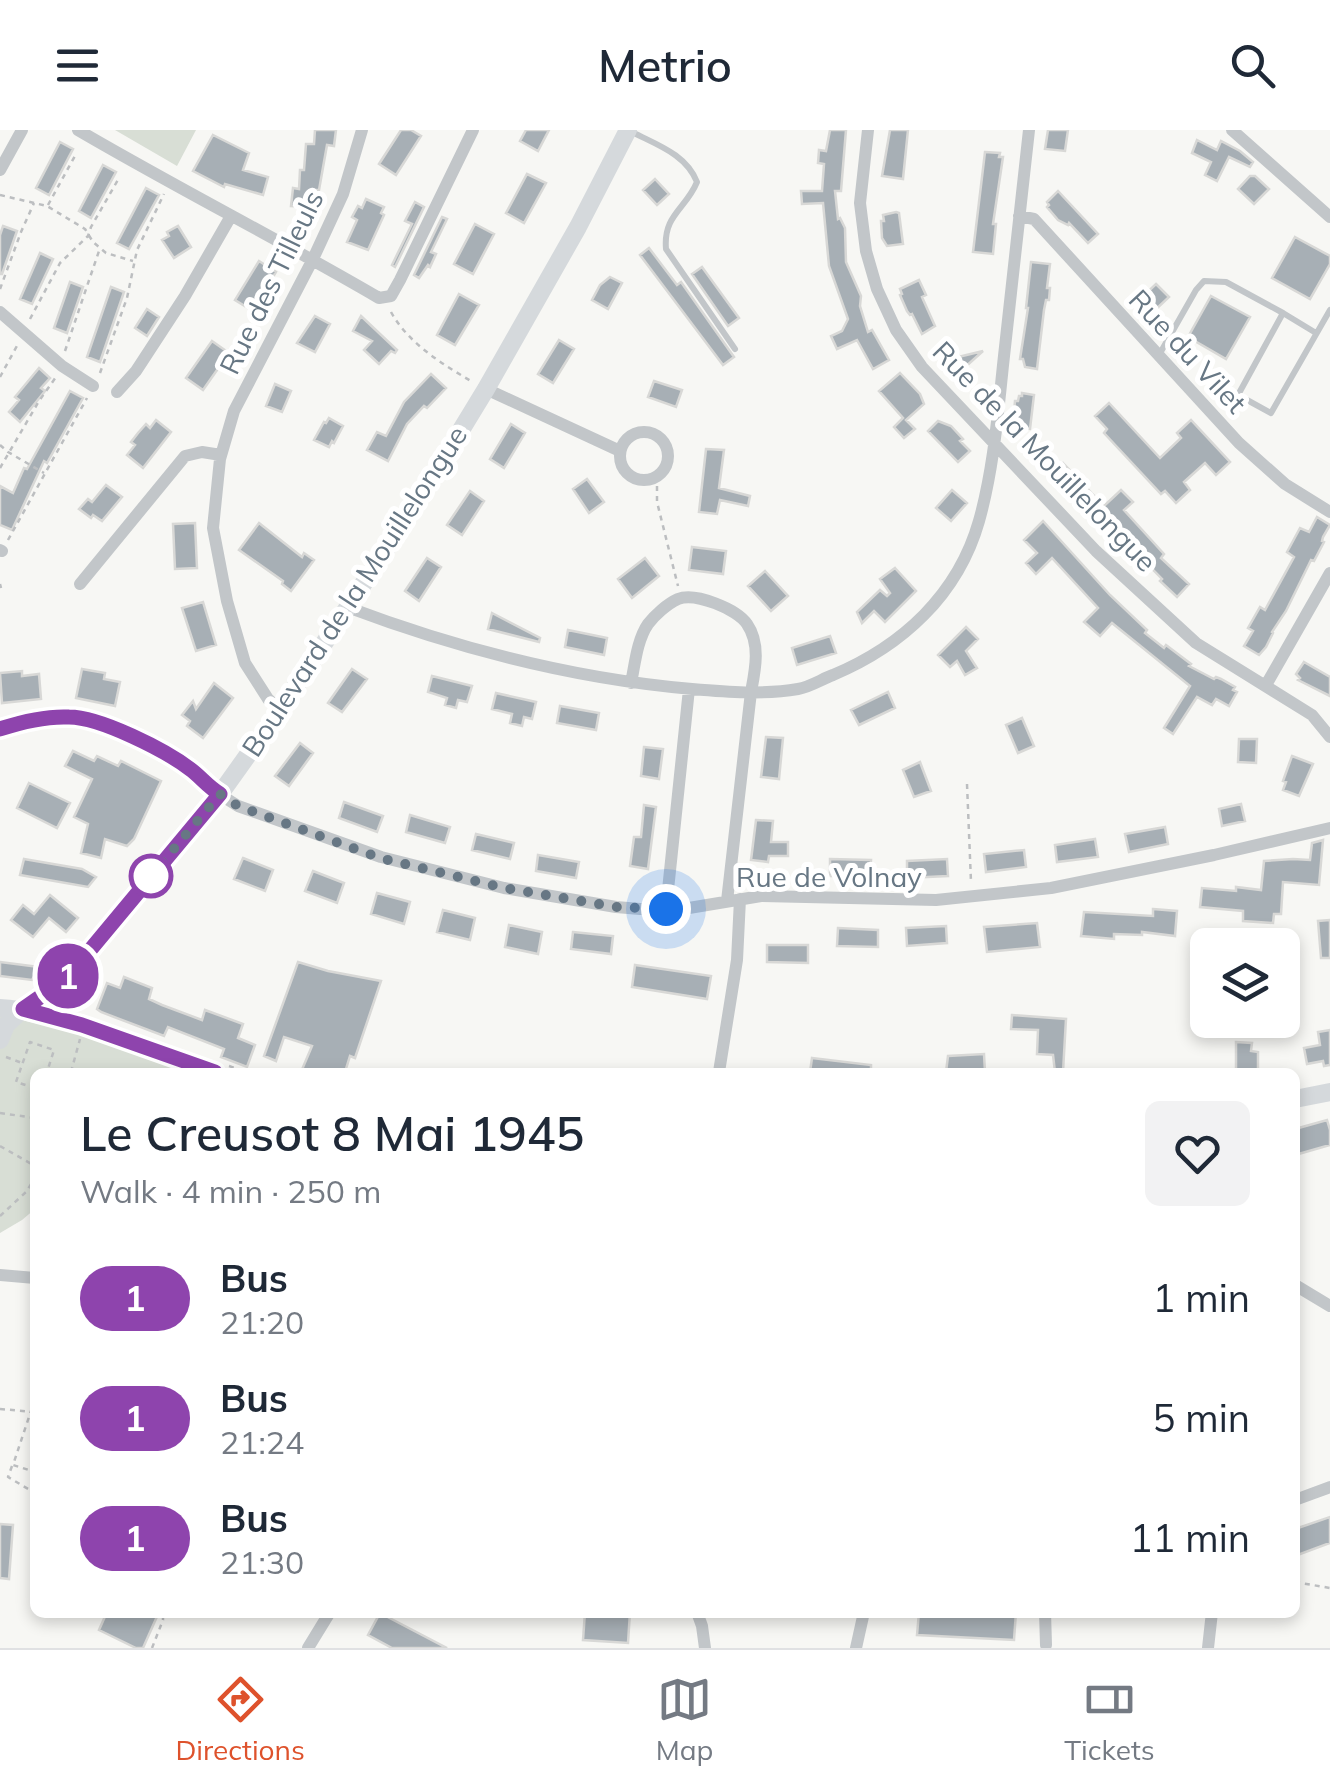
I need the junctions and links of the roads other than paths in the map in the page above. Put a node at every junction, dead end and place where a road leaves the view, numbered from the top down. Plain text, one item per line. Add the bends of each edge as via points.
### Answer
1 (22, 130) edge
2 (78, 130) edge
3 (362, 130) edge
4 (473, 130) edge
5 (628, 130) edge
6 (868, 130) edge
7 (1030, 130) edge
8 (1232, 130) edge
9 (0, 170) edge
10 (232, 216) junction
11 (1020, 216) junction
12 (1330, 218) edge
13 (312, 260) junction
14 (1330, 310) edge
15 (0, 312) edge
16 (1283, 313) junction
17 (1316, 333) junction
18 (735, 350) dead end
19 (1158, 356) junction
20 (93, 386) dead end
21 (486, 389) junction
22 (118, 392) dead end
23 (995, 444) junction
24 (620, 451) junction
25 (221, 455) junction
26 (1330, 512) edge
27 (1330, 573) edge
28 (80, 584) dead end
29 (347, 607) junction
30 (631, 683) junction
31 (1266, 685) junction
32 (689, 689) junction
33 (751, 692) junction
34 (280, 710) junction
35 (0, 729) edge
36 (1329, 735) edge
37 (220, 794) junction
38 (1330, 828) edge
39 (733, 900) junction
40 (666, 909) junction
41 (0, 1008) edge
42 (23, 1009) junction
43 (0, 1040) edge
44 (204, 1068) edge
45 (720, 1068) edge
46 (1330, 1092) edge
47 (1300, 1098) edge
48 (0, 1275) edge
49 (30, 1278) edge
50 (1300, 1288) edge
51 (1330, 1306) edge
52 (1330, 1487) edge
53 (1300, 1498) edge
54 (326, 1618) edge
55 (699, 1618) edge
56 (863, 1618) edge
57 (1045, 1618) edge
58 (1211, 1618) edge
59 (1046, 1644) dead end
60 (308, 1648) edge
61 (704, 1648) edge
62 (856, 1648) edge
63 (1208, 1648) edge

1 - 9 street
2 - 10 street
3 - 13 street, Rue des Tilleuls via 343,194
4 - 13 street via 390,296 379,298
5 - 18 lane via 693,171 694,191 670,222 666,249
5 - 21 main road, Boulevard de la Mouillelongue
6 - 23 street, Rue de la Mouillelongue via 860,203 876,289 922,367
7 - 11 street
8 - 12 street
10 - 13 street
10 - 22 street
11 - 19 street, Rue du Vilet via 1034,219
11 - 23 street
13 - 25 street, Rue des Tilleuls via 234,411
14 - 17 lane
15 - 20 street
16 - 17 lane
16 - 17 lane via 1238,395 1272,413
16 - 19 lane via 1226,282 1204,282
19 - 26 street, Rue du Vilet via 1239,444
21 - 24 street
21 - 29 main road, Boulevard de la Mouillelongue
23 - 31 street, Rue de la Mouillelongue via 1196,643
23 - 33 street via 979,522 938,602 890,645 851,668 800,689
24 - 24 street via 630,476 648,480 668,461 658,436 649,432 631,436
25 - 28 street via 185,456
25 - 34 street, Rue des Tilleuls via 213,528 227,601 245,663
27 - 31 street
29 - 30 street via 428,636
29 - 34 main road, Boulevard de la Mouillelongue
30 - 32 street
30 - 33 street via 646,627 680,598 724,607 748,625 756,664
31 - 36 street, Rue de la Mouillelongue via 1312,715
32 - 33 street
32 - 40 street
33 - 39 street
34 - 37 main road, Boulevard de la Mouillelongue
35 - 37 street, Rue de Volnay via 71,716 113,728 193,771
37 - 40 street, Rue de Volnay via 380,858 504,888
37 - 42 main road, Boulevard de la Mouillelongue via 66,979
38 - 39 street, Rue de Volnay via 1051,888 936,900
39 - 40 street, Rue de Volnay
39 - 45 street via 736,960
41 - 42 main road
42 - 43 main road, Boulevard de la Mouillelongue
42 - 44 main road
46 - 47 main road
48 - 49 street
50 - 51 street
52 - 53 street
54 - 60 street
55 - 61 street
56 - 62 street
57 - 59 street
58 - 63 street

